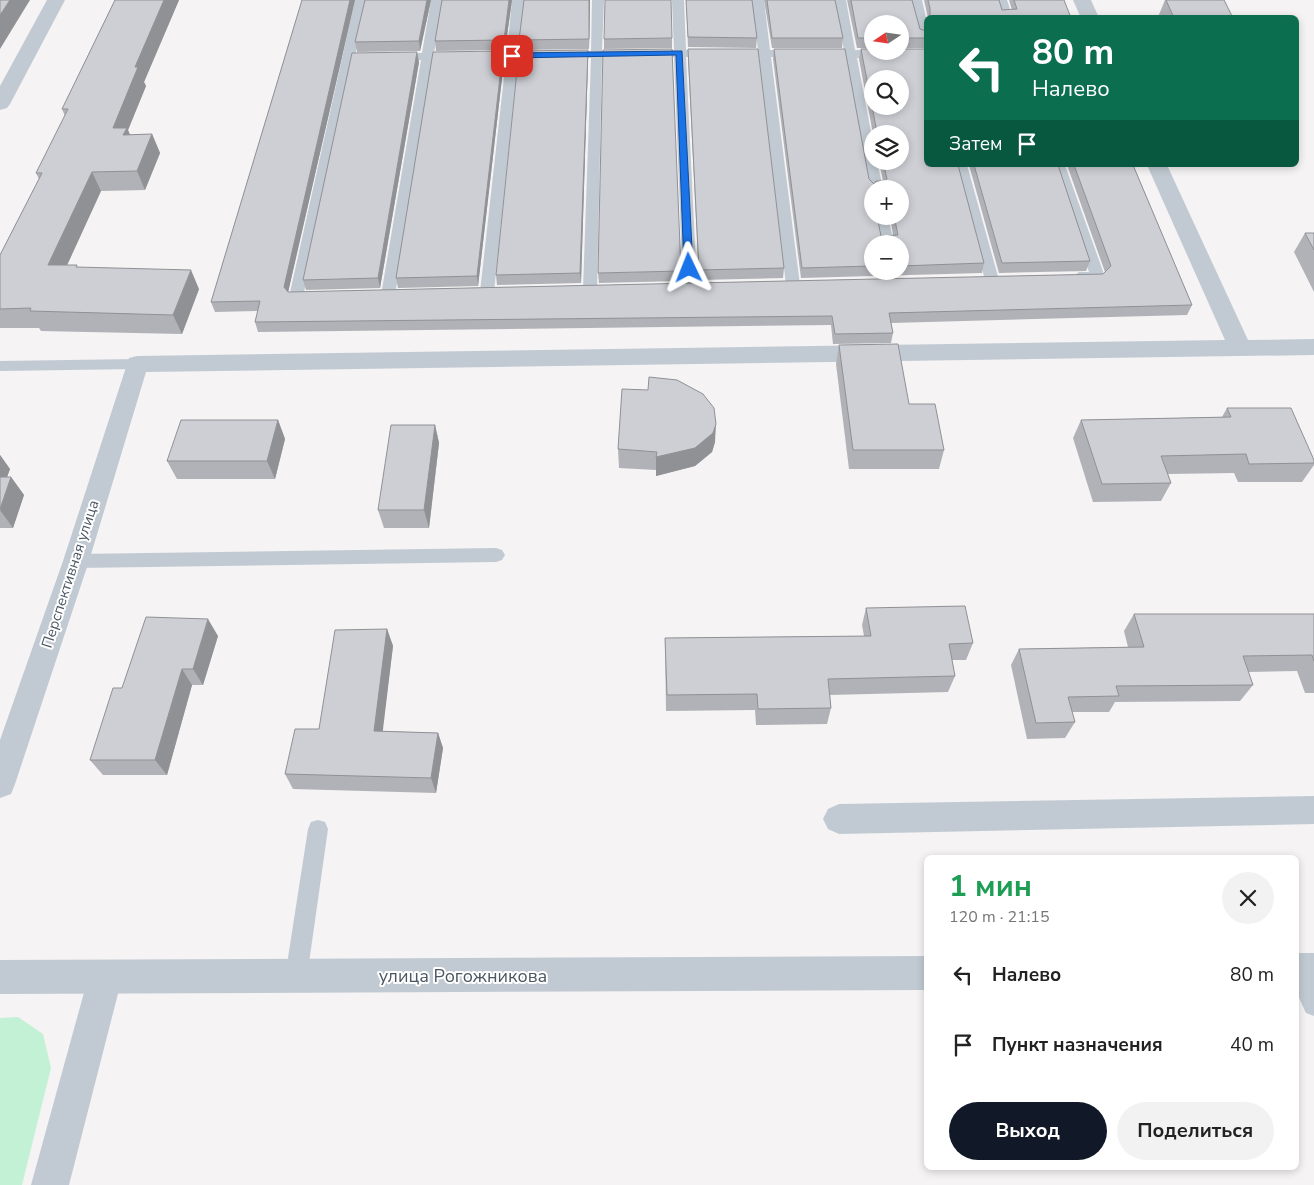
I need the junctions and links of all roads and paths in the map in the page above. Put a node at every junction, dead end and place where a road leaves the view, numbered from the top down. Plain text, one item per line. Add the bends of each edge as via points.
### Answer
1 (56, 0) edge
2 (361, 0) edge
3 (437, 0) edge
4 (518, 0) edge
5 (598, 0) edge
6 (678, 0) edge
7 (758, 0) edge
8 (840, 0) edge
9 (916, 0) edge
10 (1000, 0) edge
11 (1082, 0) edge
12 (1006, 15) edge
13 (1089, 15) edge
14 (924, 30) edge
15 (680, 52) junction
16 (764, 53) junction
17 (597, 54) junction
18 (850, 54) junction
19 (924, 54) edge
20 (512, 56) junction
21 (428, 57) junction
22 (347, 58) junction
23 (365, 58) edge
24 (383, 58) edge
25 (0, 104) edge
26 (962, 167) edge
27 (1060, 167) edge
28 (1158, 167) edge
29 (874, 180) edge
30 (1069, 278) edge
31 (992, 280) edge
32 (774, 285) edge
33 (709, 287) edge
34 (572, 290) edge
35 (505, 292) edge
36 (370, 295) edge
37 (324, 296) edge
38 (1240, 347) junction
39 (1314, 347) edge
40 (137, 364) junction
41 (0, 366) edge
42 (496, 556) dead end
43 (76, 561) junction
44 (0, 784) edge
45 (1314, 810) edge
46 (839, 819) dead end
47 (318, 829) dead end
48 (1303, 970) edge
49 (924, 973) edge
50 (0, 977) edge
51 (296, 977) junction
52 (105, 978) junction
53 (1314, 1005) edge
54 (50, 1185) edge

1 - 25 street
2 - 22 lane
3 - 21 lane
4 - 20 lane
5 - 17 lane
6 - 15 lane
7 - 16 lane
8 - 18 lane
9 - 14 lane
10 - 12 lane
11 - 13 street
15 - 16 lane
15 - 17 lane
15 - 33 lane via 685,287
16 - 18 lane
16 - 32 lane via 798,284
17 - 20 lane
17 - 34 lane via 595,290
18 - 19 lane
18 - 29 lane
20 - 21 lane
20 - 35 lane via 482,292
21 - 24 lane
21 - 36 lane via 393,295
22 - 23 lane
22 - 37 lane via 296,297
26 - 31 lane
27 - 30 lane via 1098,277
28 - 38 street
38 - 39 street
38 - 40 street
40 - 41 lane
40 - 43 street, Перспективная улица
42 - 43 lane
43 - 44 street, Перспективная улица
45 - 46 street
47 - 51 lane
48 - 53 lane
49 - 51 street, улица Рогожникова
50 - 52 street, улица Рогожникова
51 - 52 street, улица Рогожникова
52 - 54 street

